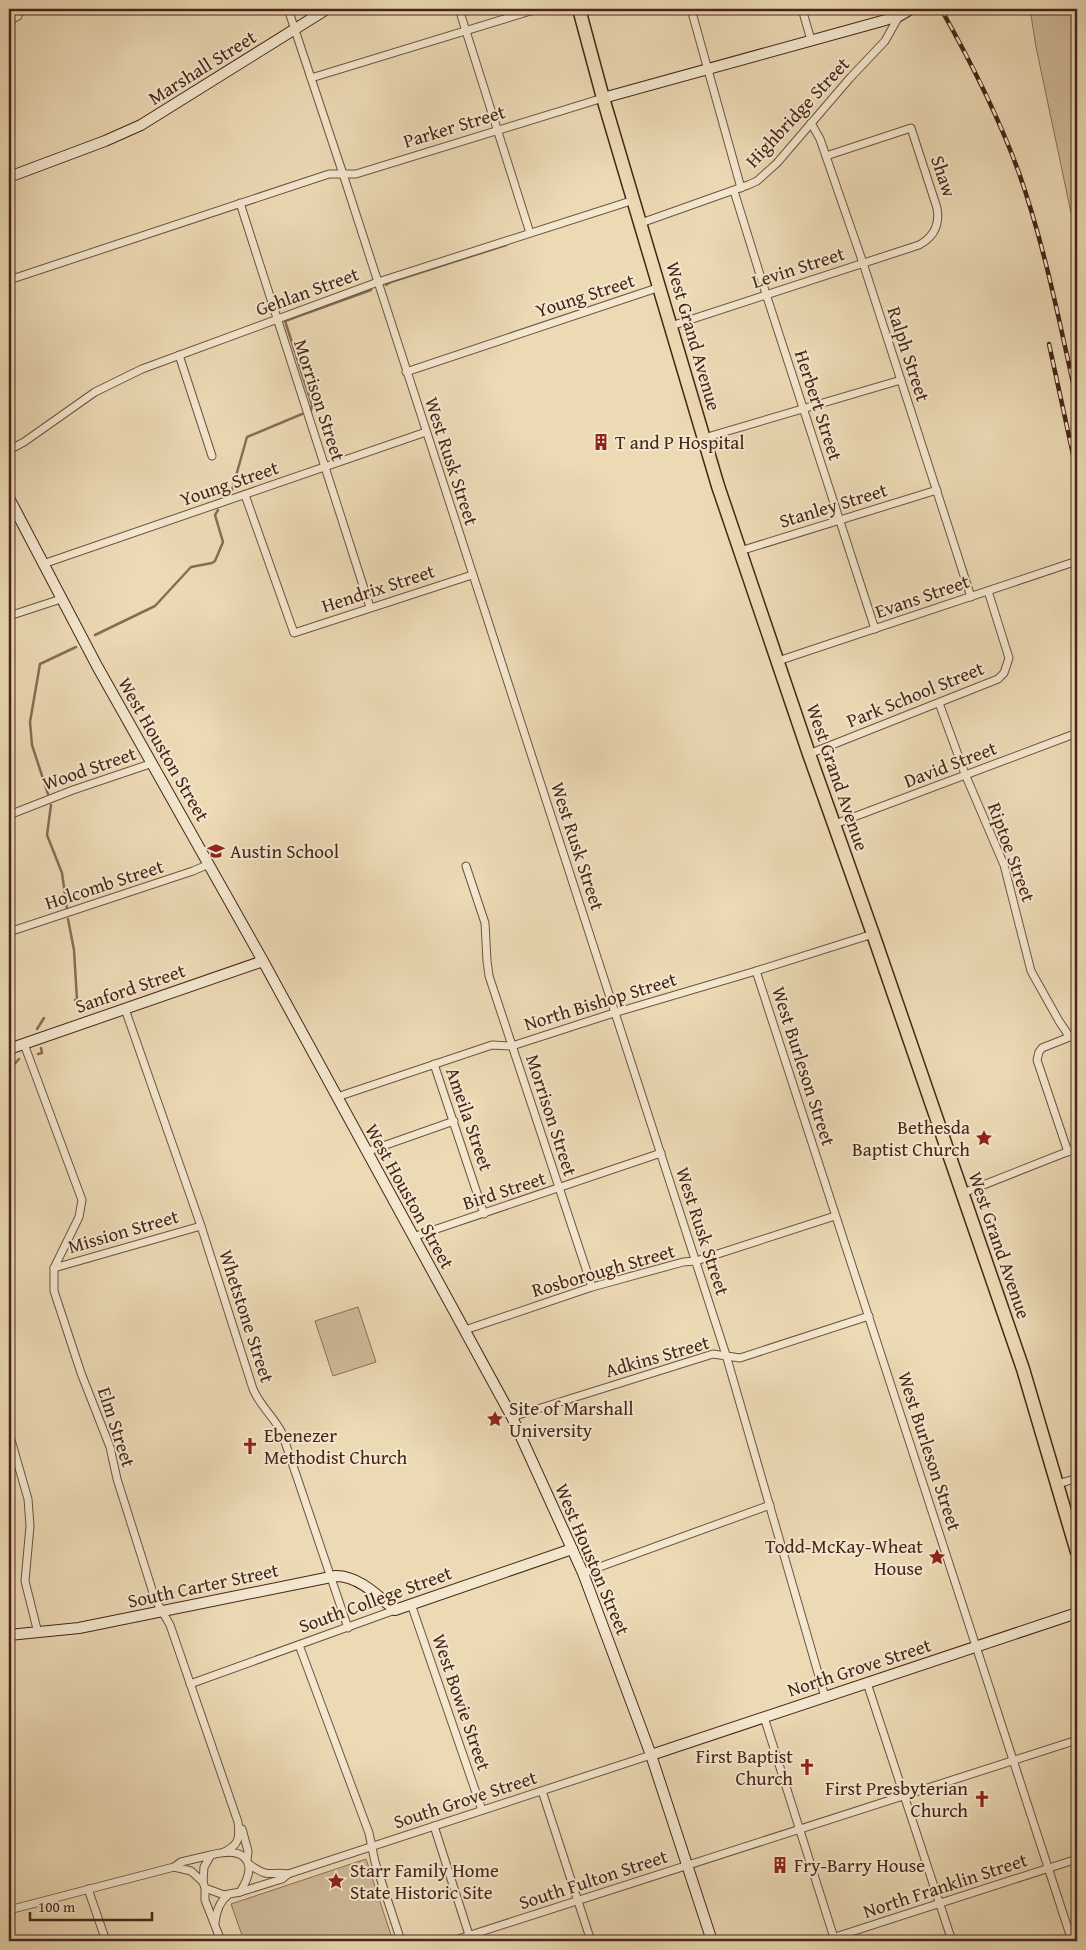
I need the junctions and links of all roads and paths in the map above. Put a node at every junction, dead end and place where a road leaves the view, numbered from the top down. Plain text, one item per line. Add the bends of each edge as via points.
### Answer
1 (288, 9) edge
2 (327, 9) edge
3 (459, 9) edge
4 (538, 9) edge
5 (579, 9) edge
6 (691, 9) edge
7 (802, 9) edge
8 (911, 9) edge
9 (20, 11) edge
10 (899, 16) junction
11 (9, 22) edge
12 (295, 30) junction
13 (466, 31) junction
14 (811, 40) junction
15 (708, 69) junction
16 (312, 78) junction
17 (603, 98) junction
18 (811, 123) junction
19 (499, 131) junction
20 (826, 156) junction
21 (344, 174) junction
22 (9, 177) edge
23 (738, 189) junction
24 (634, 200) junction
25 (240, 203) junction
26 (641, 223) junction
27 (530, 233) junction
28 (933, 234) joint
29 (863, 263) junction
30 (9, 280) edge
31 (378, 282) junction
32 (660, 287) junction
33 (766, 294) junction
34 (276, 319) junction
35 (671, 326) junction
36 (179, 355) junction
37 (406, 372) junction
38 (901, 380) junction
39 (803, 408) junction
40 (426, 432) junction
41 (704, 438) junction
42 (9, 450) edge
43 (212, 456) dead end
44 (324, 468) junction
45 (937, 490) junction
46 (245, 495) junction
47 (10, 502) edge
48 (839, 521) junction
49 (740, 551) junction
50 (1077, 561) edge
51 (42, 564) junction
52 (472, 574) junction
53 (988, 591) junction
54 (971, 597) junction
55 (61, 599) junction
56 (370, 607) junction
57 (9, 616) edge
58 (875, 629) junction
59 (778, 661) junction
60 (939, 703) junction
61 (1077, 733) edge
62 (809, 754) junction
63 (152, 763) junction
64 (965, 775) junction
65 (9, 815) edge
66 (835, 824) junction
67 (209, 864) junction
68 (466, 866) dead end
69 (9, 932) edge
70 (873, 934) junction
71 (262, 961) junction
72 (756, 971) junction
73 (125, 1009) junction
74 (614, 1012) junction
75 (1077, 1034) edge
76 (1069, 1036) junction
77 (24, 1044) junction
78 (512, 1046) junction
79 (9, 1049) edge
80 (434, 1064) junction
81 (337, 1097) junction
82 (454, 1121) junction
83 (1077, 1148) edge
84 (366, 1152) junction
85 (1068, 1152) junction
86 (662, 1153) junction
87 (559, 1189) junction
88 (963, 1193) junction
89 (484, 1214) junction
90 (836, 1216) junction
91 (201, 1226) junction
92 (413, 1237) junction
93 (696, 1261) junction
94 (54, 1268) junction
95 (592, 1287) junction
96 (869, 1316) junction
97 (465, 1330) junction
98 (726, 1355) junction
99 (512, 1417) junction
100 (9, 1433) edge
101 (1077, 1478) edge
102 (1058, 1484) junction
103 (770, 1504) junction
104 (572, 1549) junction
105 (1077, 1552) edge
106 (583, 1573) junction
107 (331, 1577) junction
108 (411, 1604) junction
109 (395, 1610) junction
110 (163, 1612) junction
111 (1077, 1613) edge
112 (348, 1628) junction
113 (38, 1633) junction
114 (9, 1635) edge
115 (299, 1646) junction
116 (977, 1647) junction
117 (867, 1683) junction
118 (190, 1684) junction
119 (825, 1697) junction
120 (764, 1717) junction
121 (1077, 1740) edge
122 (651, 1755) junction
123 (1014, 1761) junction
124 (542, 1791) junction
125 (904, 1796) junction
126 (482, 1810) junction
127 (238, 1822) junction
128 (434, 1826) junction
129 (800, 1830) junction
130 (372, 1847) junction
131 (224, 1852) junction
132 (211, 1855) junction
133 (1077, 1859) edge
134 (248, 1862) junction
135 (687, 1866) junction
136 (174, 1867) junction
137 (1048, 1868) junction
138 (288, 1874) junction
139 (204, 1885) junction
140 (88, 1889) junction
141 (240, 1892) junction
142 (228, 1896) junction
143 (578, 1901) junction
144 (940, 1903) junction
145 (9, 1910) edge
146 (216, 1923) junction
147 (470, 1938) edge
148 (835, 1939) edge
149 (106, 1941) edge
150 (222, 1941) edge
151 (401, 1941) edge
152 (452, 1941) edge
153 (591, 1941) edge
154 (712, 1941) edge
155 (823, 1941) edge
156 (952, 1941) edge
157 (1072, 1941) edge

1 - 12 street, West Rusk Street
2 - 12 main road, Marshall Street
3 - 13 street
4 - 13 street
5 - 17 highway, West Grand Avenue
6 - 15 street, Herbert Street
7 - 14 street
8 - 10 main road, Parker Street
9 - 11 street
10 - 14 main road, Parker Street
10 - 18 street, Highbridge Street via 885,41
12 - 16 street, West Rusk Street
12 - 22 main road, Marshall Street via 158,115 118,136
13 - 16 street
13 - 19 street
14 - 15 main road, Parker Street
15 - 17 main road, Parker Street
15 - 23 street, Herbert Street
16 - 21 street, West Rusk Street
17 - 19 street, Parker Street
17 - 24 highway, West Grand Avenue
18 - 20 street, Ralph Street
18 - 23 street, Highbridge Street via 771,170 757,181
19 - 21 street, Parker Street via 356,174
19 - 27 street
20 - 28 street, Shaw via 911,128 939,217
20 - 29 street, Ralph Street
21 - 25 street, Parker Street via 329,174
21 - 31 street, West Rusk Street
23 - 26 street, Highbridge Street
23 - 33 street, Herbert Street
24 - 26 highway, West Grand Avenue
24 - 27 street, Gehlan Street
25 - 30 street, Parker Street
25 - 34 street, Morrison Street
26 - 32 highway, West Grand Avenue
27 - 31 street, Gehlan Street
28 - 29 street, Levin Street via 919,244
29 - 33 street, Levin Street
29 - 38 street, Ralph Street
31 - 34 street, Gehlan Street
31 - 37 street, West Rusk Street
32 - 35 highway, West Grand Avenue
32 - 37 street, Young Street
33 - 35 street, Levin Street
33 - 39 street, Herbert Street
34 - 36 street, Gehlan Street
34 - 44 street, Morrison Street
35 - 41 highway, West Grand Avenue
36 - 42 street, Gehlan Street via 95,392
36 - 43 street
37 - 40 street, West Rusk Street
38 - 39 street
38 - 45 street, Ralph Street
39 - 41 street
39 - 48 street, Herbert Street
40 - 44 street, Young Street
40 - 52 street, West Rusk Street
41 - 49 highway, West Grand Avenue
44 - 46 street, Young Street
44 - 56 street, Morrison Street
45 - 48 street, Stanley Street
45 - 54 street, Ralph Street
46 - 51 street, Young Street
46 - 56 street, Hendrix Street via 294,633
47 - 51 main road, West Houston Street
48 - 49 street, Stanley Street
48 - 58 street, Herbert Street
49 - 59 highway, West Grand Avenue
50 - 53 street, Evans Street
51 - 55 main road, West Houston Street
52 - 56 street, Hendrix Street
52 - 74 street, West Rusk Street
53 - 54 street, Evans Street
53 - 60 street, Park School Street via 1008,650 1008,666 991,683
54 - 58 street, Evans Street
55 - 57 street
55 - 63 main road, West Houston Street
58 - 59 street, Evans Street
59 - 62 highway, West Grand Avenue
60 - 62 street, Park School Street
60 - 64 street, Riptoe Street
61 - 64 street, David Street
62 - 66 highway, West Grand Avenue
63 - 65 street, Wood Street
63 - 67 main road, West Houston Street
64 - 66 street, David Street
64 - 76 street, Riptoe Street via 1004,865 1031,971
66 - 70 highway, West Grand Avenue
67 - 69 street, Holcomb Street
67 - 71 main road, West Houston Street
68 - 78 street, Morrison Street via 484,916 488,968
70 - 72 street, North Bishop Street
70 - 88 highway, West Grand Avenue
71 - 73 main road, Sanford Street
71 - 81 main road, West Houston Street
72 - 74 street, North Bishop Street
72 - 90 street, West Burleson Street
73 - 77 main road, Sanford Street
73 - 91 street, Whetstone Street
74 - 78 street, North Bishop Street
74 - 86 street, West Rusk Street
75 - 76 street
76 - 85 street via 1046,1046 1037,1056
77 - 79 main road, Sanford Street
77 - 94 street, Elm Street via 82,1200 79,1217
78 - 80 street, North Bishop Street via 492,1046
78 - 87 street, Morrison Street
80 - 81 street, North Bishop Street
80 - 82 street, Ameila Street
81 - 84 main road, West Houston Street
82 - 84 street
82 - 89 street, Ameila Street
83 - 85 street
84 - 92 main road, West Houston Street
85 - 88 street
86 - 87 street, Bird Street
86 - 93 street, West Rusk Street
87 - 89 street, Bird Street
87 - 95 street, Morrison Street
88 - 102 highway, West Grand Avenue via 1030,1388
89 - 92 street, Bird Street
90 - 93 street, Rosborough Street
90 - 96 street, West Burleson Street
91 - 94 street, Mission Street
91 - 107 street, Whetstone Street via 253,1389 259,1403 282,1433
92 - 97 main road, West Houston Street
93 - 95 street, Rosborough Street
93 - 98 street, West Rusk Street
94 - 110 street, Elm Street via 57,1299 112,1455 154,1599
95 - 97 street, Rosborough Street
96 - 98 street, Adkins Street via 740,1358
96 - 116 street, West Burleson Street
97 - 99 main road, West Houston Street
98 - 99 street, Adkins Street via 713,1354
98 - 103 street, West Rusk Street
99 - 104 main road, West Houston Street
100 - 113 street via 28,1499 30,1526 26,1581
101 - 102 street
102 - 105 highway, West Grand Avenue
103 - 106 street
103 - 119 street, West Rusk Street
104 - 106 main road, West Houston Street
104 - 108 main road, South College Street
106 - 122 main road, West Houston Street
107 - 109 main road, South Carter Street via 342,1576 358,1581
107 - 110 main road, South Carter Street
107 - 112 street, Whetstone Street
108 - 109 main road, South College Street
108 - 126 street, West Bowie Street
109 - 112 street, South College Street
110 - 113 main road, South Carter Street
110 - 118 street, Elm Street
111 - 116 main road, North Grove Street
112 - 115 street, South College Street
113 - 114 main road, South Carter Street
115 - 118 street, South College Street
115 - 130 street
116 - 117 main road, North Grove Street
116 - 123 street, West Burleson Street
117 - 119 main road, North Grove Street
117 - 125 street
118 - 127 street, Elm Street
119 - 120 main road, North Grove Street
120 - 122 main road, North Grove Street
120 - 129 street
121 - 123 street, South Fulton Street
122 - 124 street, South Grove Street
122 - 135 main road, West Houston Street
123 - 125 street, South Fulton Street
123 - 137 street, West Burleson Street
124 - 126 street, South Grove Street
124 - 143 street
125 - 129 street, South Fulton Street
125 - 144 street
126 - 128 street, South Grove Street
127 - 131 street, Elm Street via 238,1842
127 - 134 street, Elm Street via 248,1851
128 - 130 street, South Grove Street
128 - 147 street
129 - 135 street, South Fulton Street
129 - 148 street
130 - 138 street, South Grove Street
130 - 151 street
131 - 132 street
131 - 134 street via 236,1854
132 - 136 street via 181,1862
132 - 139 street via 204,1867
133 - 137 street, North Franklin Street
134 - 138 street, South Grove Street via 266,1874
134 - 141 street via 248,1879
135 - 143 street, South Fulton Street
135 - 154 main road, West Houston Street
136 - 139 street via 190,1871
136 - 140 street
137 - 144 street, North Franklin Street
137 - 157 street, West Burleson Street
138 - 141 street, South Grove Street via 282,1879
139 - 142 street via 217,1894
139 - 146 street via 210,1917
140 - 145 street
140 - 149 street
141 - 142 street
142 - 146 street via 218,1908
143 - 147 street, South Fulton Street
143 - 153 street
144 - 148 street, North Franklin Street
144 - 156 street
146 - 150 street
147 - 152 street, South Fulton Street
148 - 155 street, North Franklin Street

